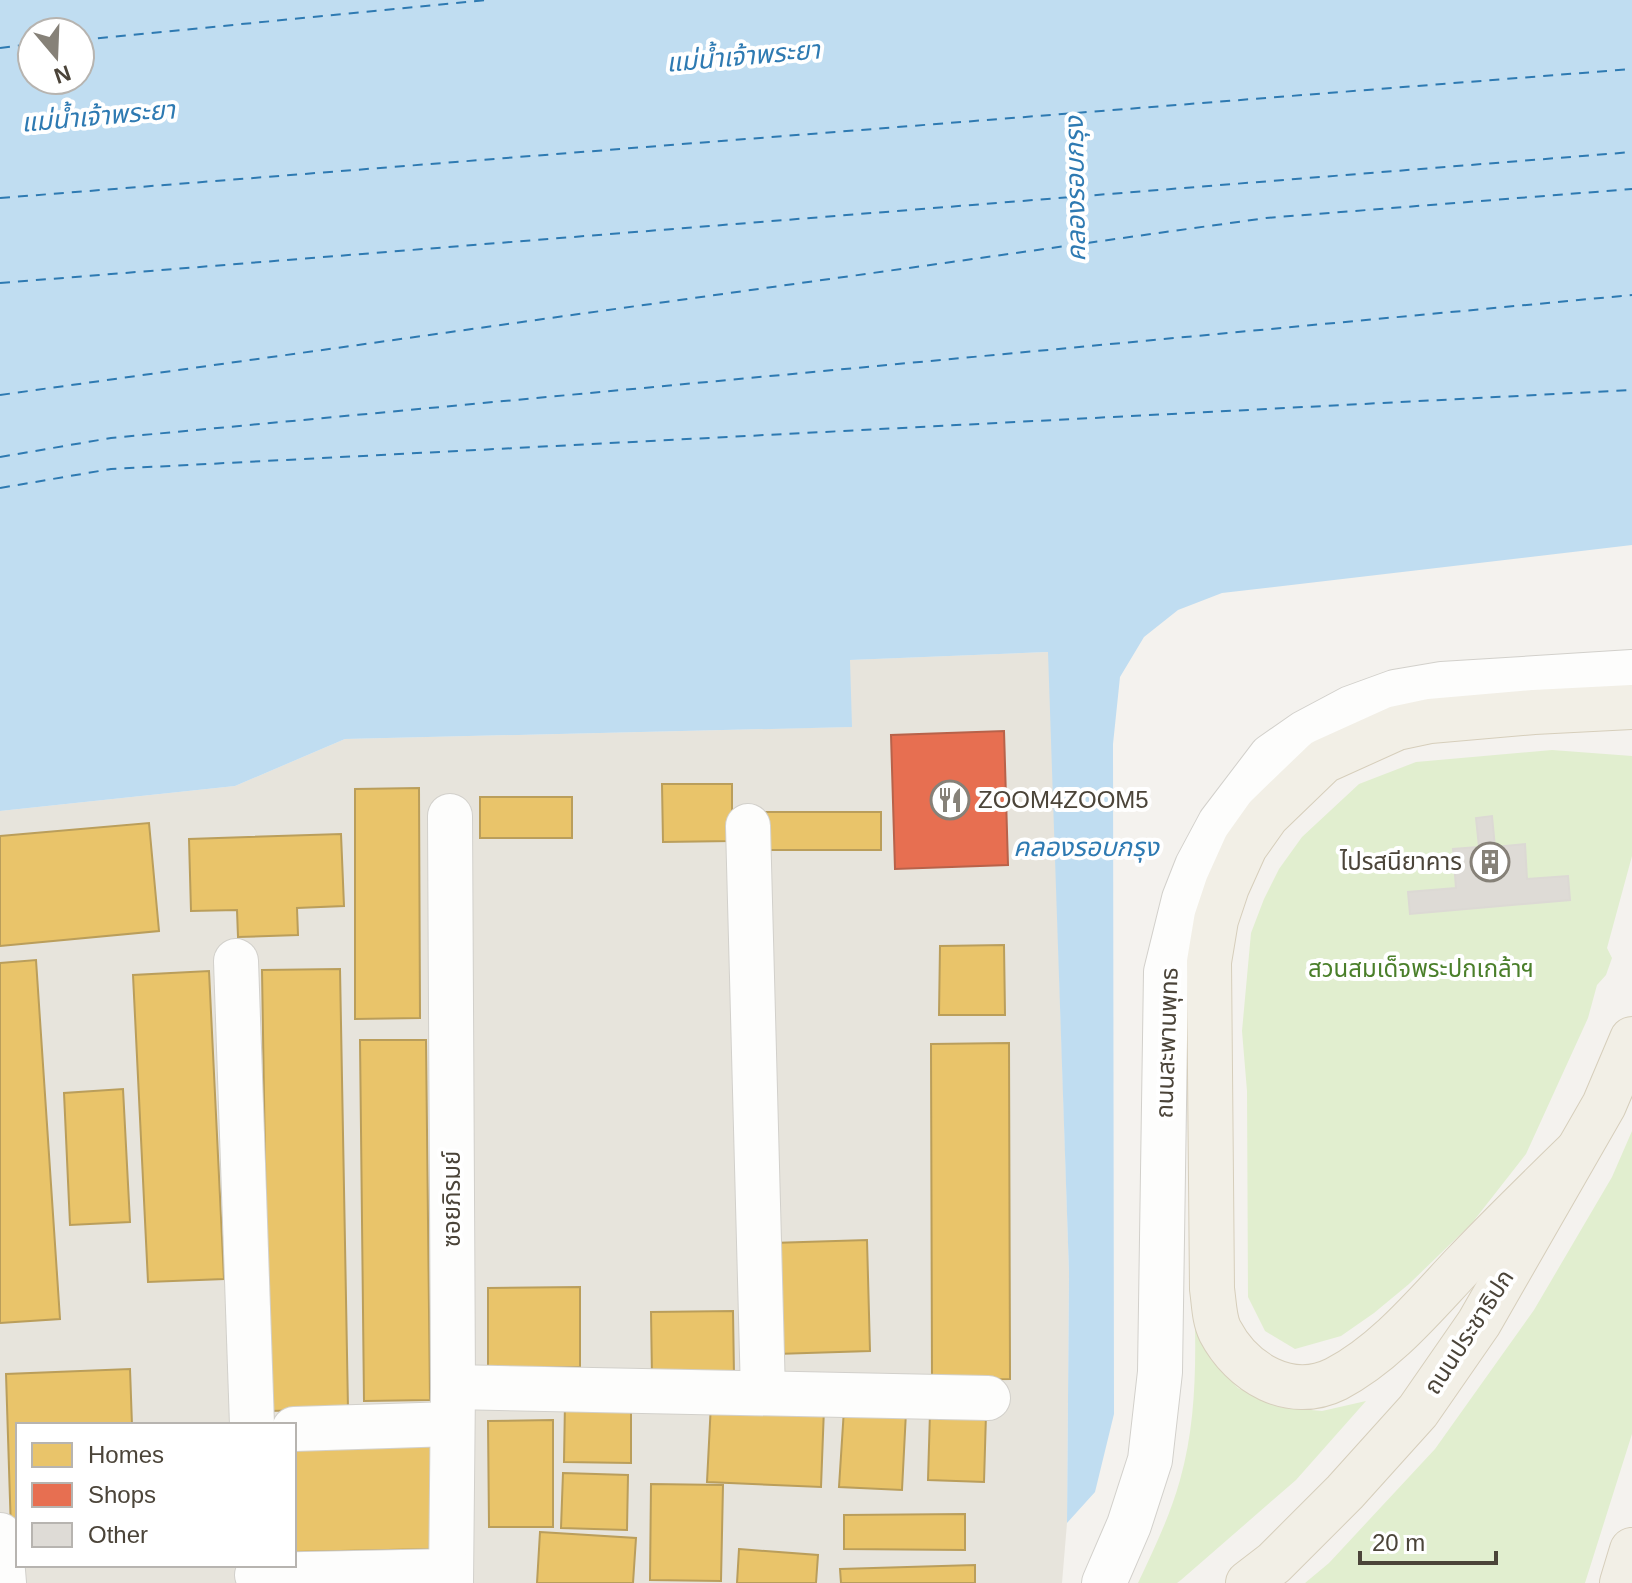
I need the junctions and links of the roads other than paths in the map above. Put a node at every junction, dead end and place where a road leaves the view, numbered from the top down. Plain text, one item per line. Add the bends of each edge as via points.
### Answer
1 (1632, 672) edge
2 (1632, 707) edge
3 (450, 816) dead end
4 (748, 826) dead end
5 (236, 961) dead end
6 (1632, 1039) edge
7 (1576, 1152) junction
8 (763, 1393) junction
9 (988, 1398) dead end
10 (452, 1406) junction
11 (252, 1423) edge
12 (296, 1429) edge
13 (0, 1535) edge
14 (1632, 1550) edge
15 (257, 1575) dead end
16 (451, 1577) edge
17 (4, 1583) edge
18 (1104, 1583) edge
19 (1248, 1583) edge
20 (1622, 1583) edge

1 - 18 street, ถนนสะพานพุทธ via 1442,684 1395,692 1351,708 1271,756 1220,823 1184,899 1166,972 1160,1372 1150,1460
2 - 7 main road via 1476,716 1397,728 1324,761 1267,816 1245,847 1216,920 1209,962 1212,1289 1218,1328 1238,1358 1275,1384 1313,1387 1334,1380 1411,1319
3 - 10 street, ซอยภิรมย์
4 - 8 street
5 - 11 street
6 - 7 main road, ถนนประชาธิปก via 1604,1105
7 - 19 main road, ถนนประชาธิปก via 1479,1323 1418,1411 1345,1492
8 - 9 street
8 - 10 street
10 - 12 street
10 - 16 street, ซอยภิรมย์
13 - 17 street
14 - 20 main road
15 - 16 street

